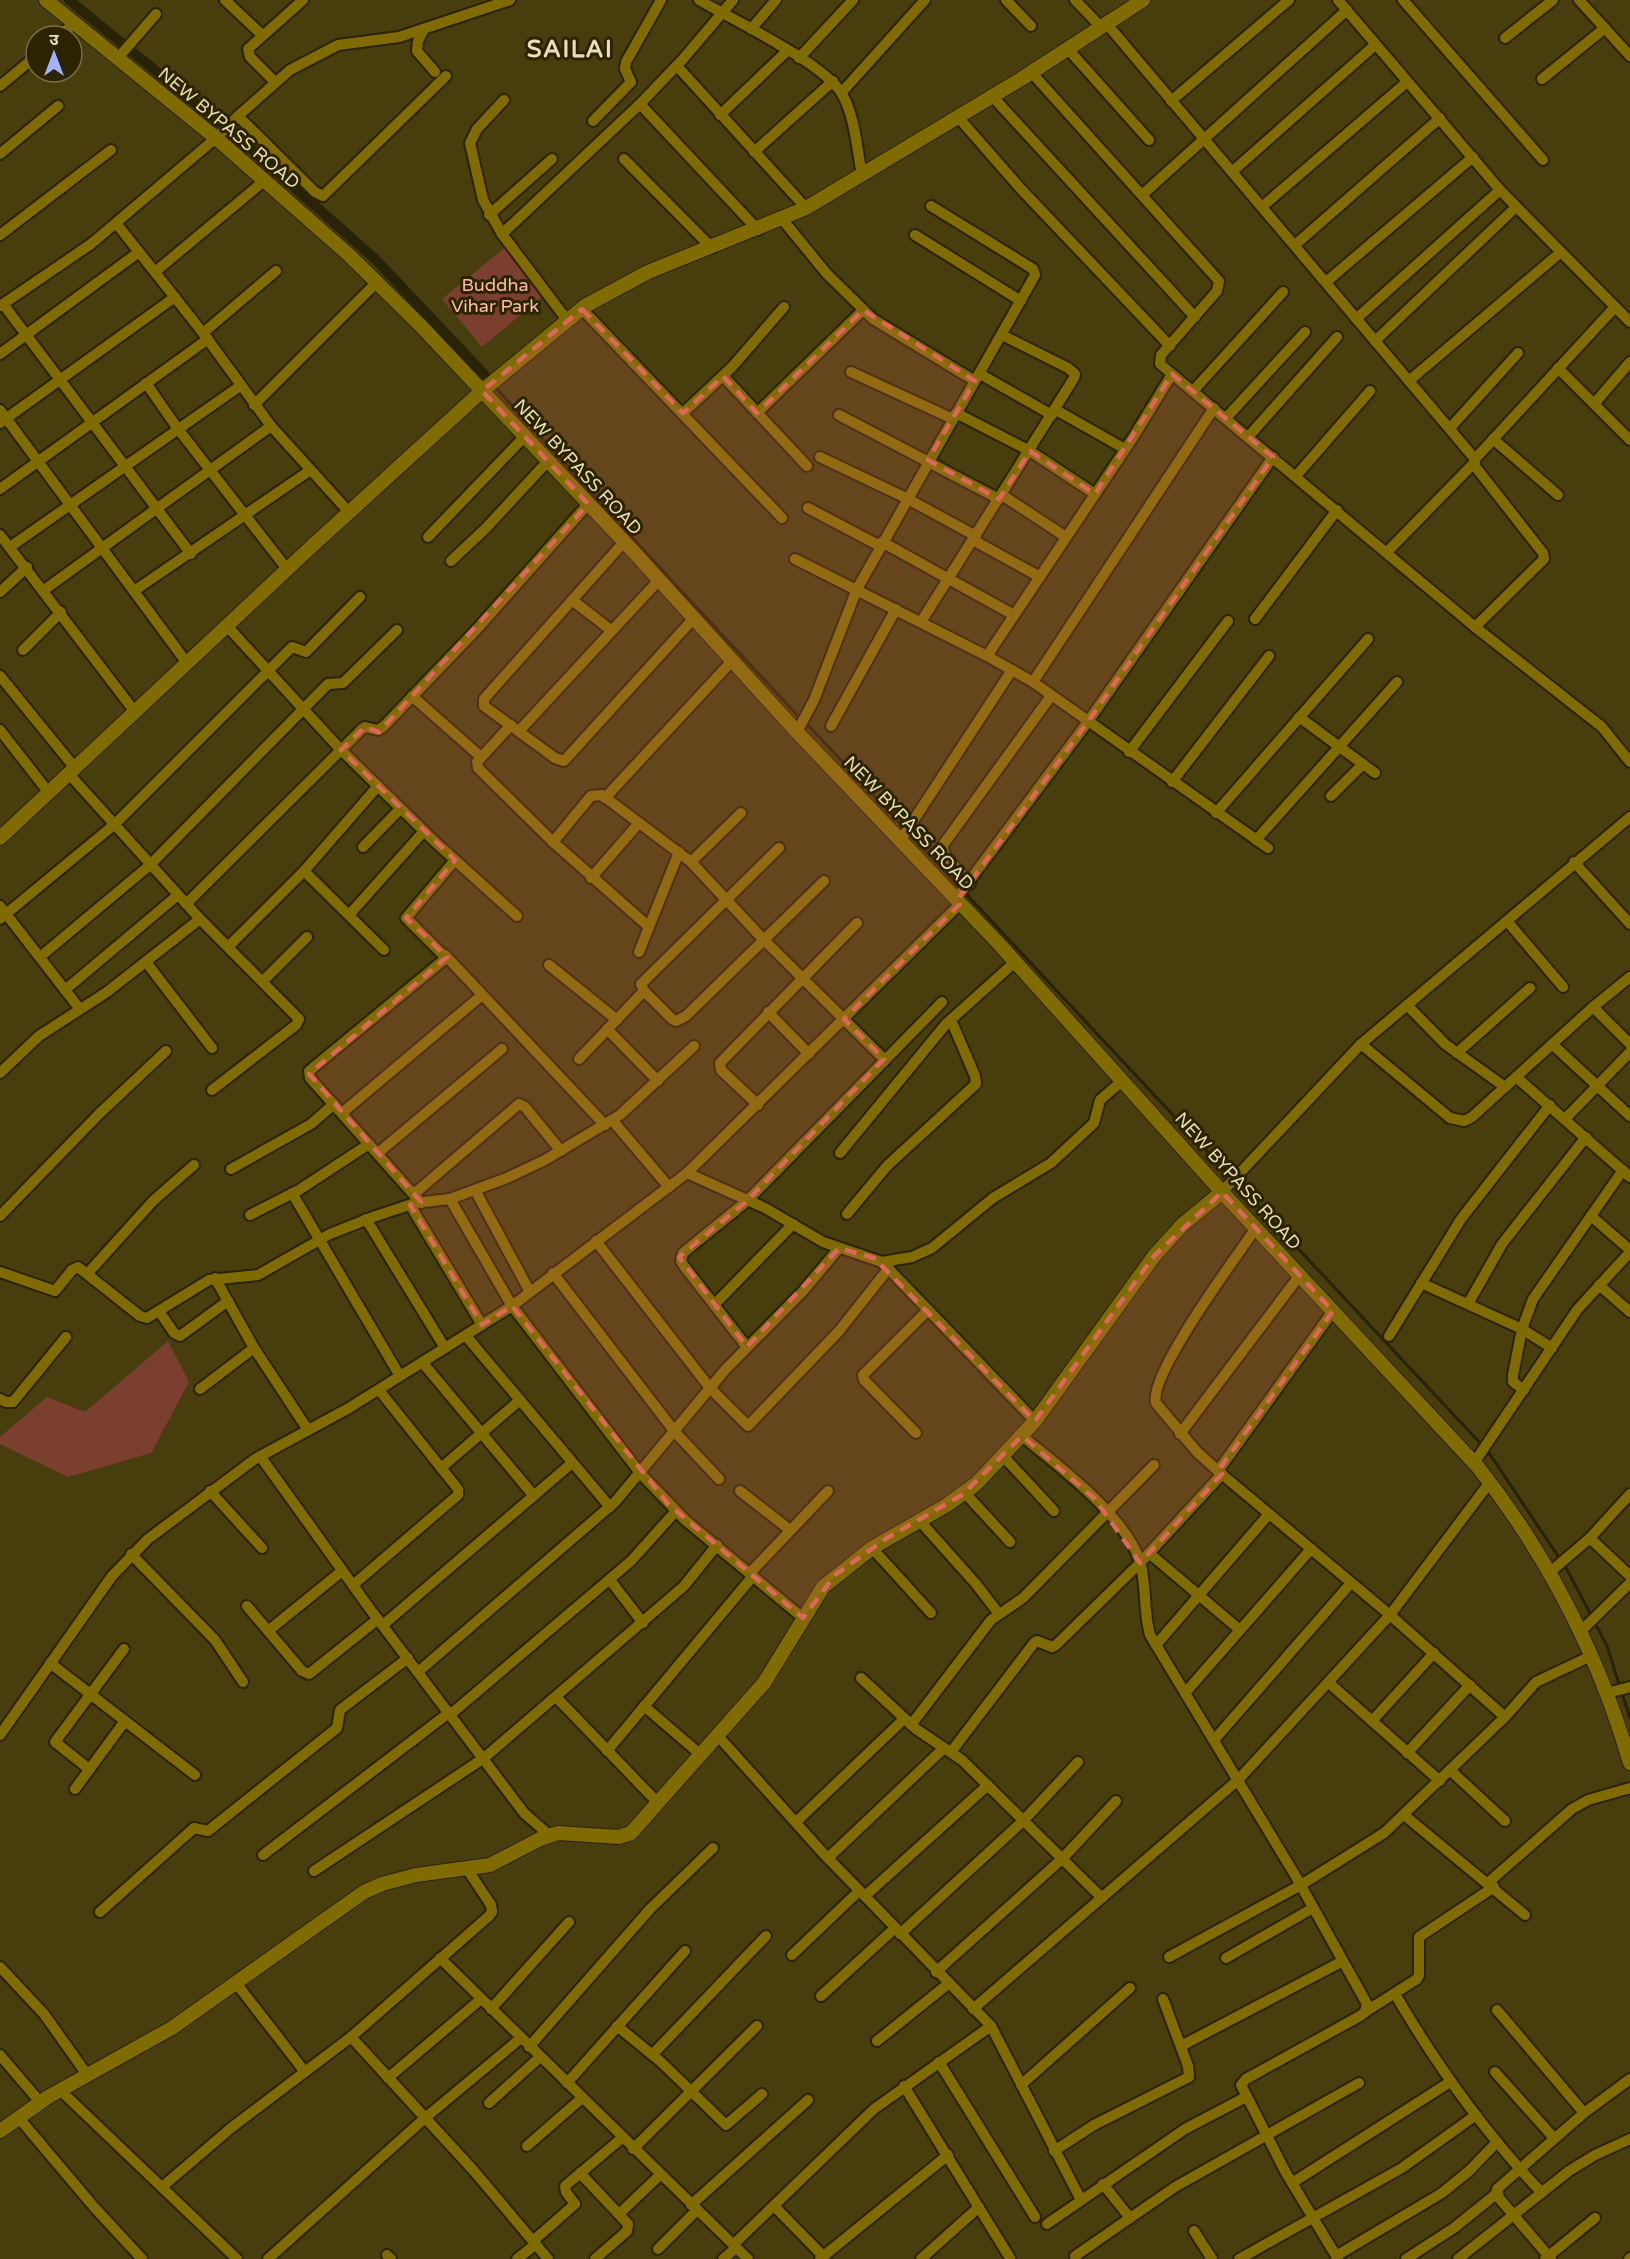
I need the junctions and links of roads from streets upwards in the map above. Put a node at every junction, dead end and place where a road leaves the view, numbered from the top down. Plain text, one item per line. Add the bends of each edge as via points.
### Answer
1 (46, 0) edge
2 (225, 0) edge
3 (470, 0) edge
4 (510, 0) edge
5 (661, 0) edge
6 (699, 0) edge
7 (733, 0) edge
8 (776, 0) edge
9 (853, 0) edge
10 (926, 0) edge
11 (1006, 0) edge
12 (1075, 0) edge
13 (1143, 0) edge
14 (1289, 0) edge
15 (1338, 0) edge
16 (1403, 0) edge
17 (1553, 0) edge
18 (1579, 0) edge
19 (296, 2) edge
20 (1347, 10) junction
21 (476, 12) junction
22 (721, 13) junction
23 (156, 14) dead end
24 (75, 22) junction
25 (73, 24) edge
26 (1103, 24) junction
27 (1031, 26) dead end
28 (1605, 28) junction
29 (424, 29) junction
30 (751, 29) junction
31 (262, 35) junction
32 (1505, 38) dead end
33 (1375, 45) junction
34 (1067, 48) junction
35 (787, 51) junction
36 (124, 52) junction
37 (1630, 56) edge
38 (799, 58) junction
39 (24, 66) edge
40 (677, 66) junction
41 (435, 72) dead end
42 (1031, 72) junction
43 (446, 76) dead end
44 (1542, 79) dead end
45 (832, 81) junction
46 (275, 82) junction
47 (1407, 82) junction
48 (0, 86) edge
49 (842, 92) junction
50 (992, 96) junction
51 (504, 100) dead end
52 (1171, 101) junction
53 (640, 104) junction
54 (58, 106) dead end
55 (720, 115) junction
56 (238, 116) junction
57 (958, 117) junction
58 (1440, 118) junction
59 (593, 121) dead end
60 (223, 131) junction
61 (1203, 138) junction
62 (1149, 140) dead end
63 (111, 150) dead end
64 (754, 152) junction
65 (0, 154) edge
66 (1473, 157) junction
67 (552, 159) dead end
68 (624, 159) dead end
69 (1544, 160) dead end
70 (1233, 171) junction
71 (862, 175) junction
72 (264, 181) junction
73 (1500, 190) junction
74 (1142, 195) junction
75 (931, 206) dead end
76 (1263, 206) junction
77 (1516, 207) junction
78 (806, 208) junction
79 (489, 215) junction
80 (782, 219) junction
81 (116, 223) junction
82 (758, 230) junction
83 (502, 234) junction
84 (0, 235) edge
85 (915, 235) dead end
86 (1295, 245) junction
87 (712, 248) junction
88 (139, 252) junction
89 (1561, 252) junction
90 (276, 271) dead end
91 (155, 272) junction
92 (377, 282) junction
93 (1326, 282) junction
94 (1283, 292) dead end
95 (175, 297) junction
96 (1021, 302) junction
97 (2, 305) edge
98 (1615, 307) junction
99 (784, 308) dead end
100 (582, 309) junction
101 (863, 310) junction
102 (1195, 317) junction
103 (1356, 319) junction
104 (567, 320) junction
105 (1630, 322) edge
106 (1305, 332) dead end
107 (1002, 335) junction
108 (27, 336) junction
109 (206, 336) junction
110 (1336, 337) dead end
111 (1375, 341) junction
112 (1170, 346) junction
113 (1518, 353) dead end
114 (0, 354) edge
115 (1630, 362) edge
116 (1558, 368) junction
117 (851, 372) dead end
118 (1172, 374) junction
119 (723, 376) junction
120 (978, 378) junction
121 (60, 380) junction
122 (1410, 380) junction
123 (146, 383) junction
124 (240, 386) junction
125 (482, 391) junction
126 (1193, 391) junction
127 (1370, 391) dead end
128 (1594, 404) junction
129 (254, 405) junction
130 (1214, 408) junction
131 (683, 413) junction
132 (757, 413) junction
133 (1054, 413) junction
134 (839, 416) dead end
135 (954, 416) junction
136 (2, 417) edge
137 (1226, 418) junction
138 (92, 424) junction
139 (271, 426) junction
140 (1450, 428) junction
141 (178, 429) junction
142 (525, 436) junction
143 (1248, 437) junction
144 (1493, 439) junction
145 (1630, 440) edge
146 (1125, 449) junction
147 (1030, 451) junction
148 (820, 457) dead end
149 (1273, 457) junction
150 (928, 460) junction
151 (1475, 460) junction
152 (548, 461) junction
153 (39, 462) junction
154 (126, 466) junction
155 (807, 466) dead end
156 (309, 471) junction
157 (211, 472) junction
158 (1296, 476) junction
159 (0, 489) edge
160 (1095, 494) junction
161 (1558, 495) dead end
162 (1000, 497) junction
163 (906, 498) junction
164 (588, 504) junction
165 (71, 506) junction
166 (808, 508) dead end
167 (159, 509) junction
168 (1337, 510) junction
169 (349, 512) junction
170 (245, 516) junction
171 (782, 518) dead end
172 (428, 537) dead end
173 (1066, 537) junction
174 (975, 538) junction
175 (624, 542) junction
176 (4, 543) edge
177 (881, 544) junction
178 (104, 548) junction
179 (1387, 552) junction
180 (191, 554) junction
181 (795, 559) dead end
182 (451, 561) dead end
183 (27, 567) junction
184 (287, 569) junction
185 (950, 577) junction
186 (1040, 577) junction
187 (659, 580) junction
188 (857, 589) junction
189 (44, 590) junction
190 (134, 591) junction
191 (0, 592) edge
192 (360, 597) dead end
193 (572, 600) junction
194 (896, 609) junction
195 (61, 612) junction
196 (1014, 615) junction
197 (694, 618) junction
198 (1255, 619) dead end
199 (1228, 621) dead end
200 (921, 622) junction
201 (227, 626) junction
202 (1475, 627) junction
203 (397, 630) dead end
204 (612, 631) junction
205 (1368, 639) dead end
206 (22, 650) dead end
207 (987, 656) junction
208 (1269, 656) dead end
209 (732, 661) junction
210 (187, 663) junction
211 (1012, 670) junction
212 (268, 671) junction
213 (0, 676) edge
214 (1033, 682) junction
215 (1397, 682) dead end
216 (412, 696) junction
217 (1051, 696) junction
218 (303, 711) junction
219 (135, 712) junction
220 (1299, 717) junction
221 (802, 723) junction
222 (1088, 723) junction
223 (831, 726) dead end
224 (515, 728) junction
225 (0, 730) edge
226 (1339, 747) junction
227 (341, 750) junction
228 (1129, 752) junction
229 (481, 756) junction
230 (1630, 762) edge
231 (1363, 764) junction
232 (72, 771) junction
233 (1375, 773) dead end
234 (1172, 782) junction
235 (378, 786) junction
236 (49, 792) junction
237 (1331, 796) dead end
238 (606, 798) junction
239 (400, 809) junction
240 (741, 813) dead end
241 (1216, 813) junction
242 (1630, 817) edge
243 (639, 823) junction
244 (115, 824) junction
245 (424, 831) junction
246 (905, 835) junction
247 (0, 838) edge
248 (1256, 840) junction
249 (553, 842) junction
250 (363, 847) dead end
251 (779, 848) dead end
252 (1268, 848) dead end
253 (679, 852) junction
254 (455, 860) junction
255 (691, 862) junction
256 (1574, 862) junction
257 (150, 865) junction
258 (304, 871) junction
259 (591, 878) junction
260 (824, 881) dead end
261 (963, 894) junction
262 (178, 895) junction
263 (727, 899) junction
264 (186, 904) junction
265 (2, 913) edge
266 (349, 915) junction
267 (517, 916) dead end
268 (200, 919) junction
269 (1507, 921) junction
270 (857, 923) dead end
271 (1630, 924) edge
272 (648, 927) junction
273 (307, 937) dead end
274 (763, 939) junction
275 (229, 946) junction
276 (384, 950) dead end
277 (639, 952) dead end
278 (445, 955) junction
279 (40, 957) junction
280 (146, 962) junction
281 (1015, 962) junction
282 (549, 965) dead end
283 (801, 977) junction
284 (1630, 977) edge
285 (263, 981) junction
286 (1563, 987) dead end
287 (1530, 988) dead end
288 (65, 990) junction
289 (644, 991) junction
290 (482, 995) junction
291 (942, 1002) dead end
292 (1407, 1005) junction
293 (1593, 1006) junction
294 (79, 1008) junction
295 (768, 1012) junction
296 (844, 1019) junction
297 (617, 1020) junction
298 (951, 1020) junction
299 (607, 1029) junction
300 (1361, 1044) junction
301 (1552, 1044) junction
302 (1630, 1044) edge
303 (694, 1046) dead end
304 (212, 1048) dead end
305 (502, 1049) dead end
306 (166, 1051) dead end
307 (1630, 1052) edge
308 (1457, 1053) junction
309 (809, 1054) junction
310 (579, 1059) dead end
311 (884, 1059) junction
312 (0, 1073) edge
313 (1516, 1077) junction
314 (658, 1081) junction
315 (1122, 1081) junction
316 (1598, 1086) junction
317 (1505, 1087) junction
318 (212, 1090) dead end
319 (334, 1104) junction
320 (758, 1105) junction
321 (1550, 1105) junction
322 (342, 1113) junction
323 (1630, 1116) edge
324 (1565, 1119) junction
325 (608, 1122) junction
326 (1586, 1137) junction
327 (369, 1144) junction
328 (561, 1151) junction
329 (840, 1153) dead end
330 (378, 1154) junction
331 (194, 1165) dead end
332 (231, 1169) dead end
333 (687, 1173) junction
334 (1627, 1174) edge
335 (1230, 1184) junction
336 (669, 1187) junction
337 (475, 1191) junction
338 (292, 1193) junction
339 (412, 1199) junction
340 (450, 1199) junction
341 (747, 1201) junction
342 (847, 1214) dead end
343 (250, 1215) dead end
344 (0, 1216) edge
345 (1591, 1216) junction
346 (366, 1219) junction
347 (793, 1224) junction
348 (1256, 1228) junction
349 (318, 1240) junction
350 (596, 1241) junction
351 (839, 1248) junction
352 (1630, 1251) edge
353 (885, 1265) junction
354 (0, 1272) edge
355 (88, 1273) junction
356 (553, 1273) junction
357 (1300, 1275) junction
358 (215, 1278) junction
359 (1421, 1283) junction
360 (1599, 1285) junction
361 (530, 1292) junction
362 (228, 1301) junction
363 (1468, 1304) junction
364 (714, 1305) junction
365 (512, 1306) junction
366 (928, 1310) junction
367 (159, 1311) junction
368 (1334, 1311) junction
369 (1630, 1312) edge
370 (482, 1325) junction
371 (1522, 1329) junction
372 (1389, 1335) dead end
373 (466, 1336) junction
374 (66, 1337) dead end
375 (747, 1347) junction
376 (254, 1348) junction
377 (445, 1348) junction
378 (1552, 1348) junction
379 (422, 1362) junction
380 (400, 1376) junction
381 (710, 1388) junction
382 (200, 1389) dead end
383 (379, 1390) junction
384 (1524, 1390) junction
385 (0, 1399) edge
386 (520, 1400) junction
387 (1035, 1421) junction
388 (308, 1430) junction
389 (675, 1432) junction
390 (481, 1433) junction
391 (915, 1433) dead end
392 (1180, 1434) junction
393 (1022, 1436) junction
394 (1481, 1455) junction
395 (260, 1456) junction
396 (1003, 1456) junction
397 (572, 1463) junction
398 (1154, 1466) dead end
399 (441, 1468) junction
400 (640, 1473) junction
401 (1220, 1473) junction
402 (719, 1479) dead end
403 (1490, 1482) junction
404 (210, 1491) junction
405 (740, 1491) dead end
406 (828, 1491) dead end
407 (965, 1493) junction
408 (1630, 1494) edge
409 (534, 1496) junction
410 (610, 1507) junction
411 (676, 1511) junction
412 (1054, 1511) dead end
413 (1108, 1513) junction
414 (1269, 1514) junction
415 (919, 1520) junction
416 (790, 1530) junction
417 (1590, 1538) junction
418 (1010, 1542) dead end
419 (717, 1545) junction
420 (262, 1548) dead end
421 (872, 1548) junction
422 (1311, 1549) junction
423 (1149, 1553) junction
424 (131, 1554) junction
425 (1140, 1563) junction
426 (342, 1571) junction
427 (1552, 1571) junction
428 (752, 1574) junction
429 (1630, 1576) edge
430 (609, 1580) junction
431 (1351, 1583) junction
432 (1630, 1583) edge
433 (352, 1585) junction
434 (1198, 1596) junction
435 (247, 1606) dead end
436 (931, 1613) dead end
437 (999, 1614) junction
438 (1390, 1615) junction
439 (803, 1618) junction
440 (380, 1622) junction
441 (643, 1623) junction
442 (1589, 1624) junction
443 (1240, 1630) junction
444 (268, 1631) junction
445 (1156, 1645) junction
446 (124, 1649) dead end
447 (1434, 1653) junction
448 (1590, 1656) junction
449 (408, 1658) junction
450 (50, 1663) junction
451 (418, 1672) junction
452 (861, 1678) dead end
453 (243, 1682) dead end
454 (1329, 1683) junction
455 (1470, 1685) junction
456 (1630, 1687) edge
457 (1185, 1693) junction
458 (1607, 1693) junction
459 (90, 1694) junction
460 (557, 1698) junction
461 (644, 1706) junction
462 (451, 1713) junction
463 (1505, 1717) junction
464 (125, 1720) junction
465 (1372, 1721) junction
466 (907, 1722) junction
467 (0, 1735) edge
468 (718, 1736) junction
469 (1214, 1740) junction
470 (948, 1750) junction
471 (608, 1751) junction
472 (1407, 1753) junction
473 (701, 1755) junction
474 (484, 1758) junction
475 (1078, 1762) dead end
476 (1630, 1763) edge
477 (89, 1769) junction
478 (1450, 1770) junction
479 (195, 1775) dead end
480 (1238, 1780) junction
481 (1440, 1781) junction
482 (988, 1785) junction
483 (1630, 1788) edge
484 (75, 1789) dead end
485 (1116, 1801) dead end
486 (658, 1803) junction
487 (1404, 1815) junction
488 (1023, 1821) junction
489 (1505, 1821) dead end
490 (796, 1822) junction
491 (549, 1835) junction
492 (713, 1848) dead end
493 (263, 1855) dead end
494 (828, 1858) junction
495 (1063, 1858) junction
496 (467, 1869) junction
497 (314, 1871) dead end
498 (1301, 1885) junction
499 (1491, 1885) junction
500 (862, 1894) junction
501 (1102, 1898) junction
502 (1313, 1908) junction
503 (100, 1912) dead end
504 (1525, 1915) dead end
505 (569, 1922) dead end
506 (897, 1931) junction
507 (765, 1936) dead end
508 (685, 1951) dead end
509 (792, 1955) dead end
510 (1169, 1957) dead end
511 (440, 1958) junction
512 (1226, 1958) dead end
513 (1343, 1960) junction
514 (0, 1966) edge
515 (936, 1972) junction
516 (236, 1983) junction
517 (948, 1984) junction
518 (1130, 1988) dead end
519 (1395, 1994) junction
520 (821, 1996) dead end
521 (481, 1999) junction
522 (1163, 1999) dead end
523 (491, 2009) junction
524 (973, 2009) junction
525 (1497, 2010) dead end
526 (1365, 2012) junction
527 (617, 2026) junction
528 (757, 2026) dead end
529 (991, 2026) junction
530 (351, 2037) junction
531 (521, 2038) junction
532 (877, 2041) dead end
533 (529, 2046) junction
534 (1181, 2046) junction
535 (0, 2055) edge
536 (652, 2055) junction
537 (540, 2057) junction
538 (939, 2062) junction
539 (305, 2072) junction
540 (1496, 2072) dead end
541 (88, 2076) junction
542 (388, 2078) junction
543 (1630, 2079) edge
544 (1450, 2082) junction
545 (567, 2083) junction
546 (1359, 2083) dead end
547 (1021, 2085) junction
548 (904, 2086) junction
549 (60, 2090) junction
550 (690, 2091) junction
551 (762, 2094) dead end
552 (1246, 2097) junction
553 (582, 2098) junction
554 (808, 2100) dead end
555 (40, 2102) junction
556 (489, 2103) dead end
557 (1584, 2113) junction
558 (1476, 2115) junction
559 (18, 2117) junction
560 (425, 2118) junction
561 (0, 2131) edge
562 (1266, 2134) junction
563 (622, 2138) junction
564 (1554, 2138) junction
565 (1630, 2139) edge
566 (1497, 2142) junction
567 (526, 2146) dead end
568 (633, 2149) junction
569 (1054, 2151) junction
570 (948, 2155) junction
571 (1519, 2169) junction
572 (580, 2173) junction
573 (660, 2175) junction
574 (1292, 2183) junction
575 (1103, 2184) junction
576 (162, 2187) junction
577 (1542, 2193) junction
578 (1496, 2194) junction
579 (1081, 2200) junction
580 (774, 2206) junction
581 (979, 2207) junction
582 (694, 2208) junction
583 (619, 2214) junction
584 (1035, 2217) dead end
585 (1515, 2217) junction
586 (1130, 2218) junction
587 (1594, 2218) dead end
588 (1313, 2219) junction
589 (1047, 2224) dead end
590 (1194, 2231) dead end
591 (534, 2243) junction
592 (735, 2246) junction
593 (658, 2249) dead end
594 (1075, 2256) dead end
595 (1337, 2257) edge
596 (821, 2258) edge
597 (1010, 2258) edge
598 (1548, 2258) edge
599 (142, 2259) edge
600 (237, 2259) edge
601 (268, 2259) edge
602 (517, 2259) edge
603 (548, 2259) edge
604 (595, 2259) edge
605 (723, 2259) edge
606 (748, 2259) edge
607 (921, 2259) edge
608 (1212, 2259) edge
609 (1239, 2259) edge
610 (1406, 2259) edge
611 (1458, 2259) edge

1 - 24 street, NEW BYPASS ROAD
2 - 31 street
3 - 21 street
4 - 21 street
5 - 59 street via 626,62 631,82
6 - 22 street
7 - 22 street
8 - 30 street
9 - 38 street
10 - 49 street
11 - 27 street
12 - 26 street
13 - 26 street
14 - 52 street
15 - 20 street
16 - 69 street
17 - 32 street
18 - 28 street
19 - 31 street
20 - 33 street
20 - 61 street
21 - 29 street
22 - 30 street
22 - 40 street
23 - 36 street
24 - 25 street
24 - 36 street, NEW BYPASS ROAD
26 - 34 street
26 - 52 street
28 - 37 street
28 - 44 street
29 - 41 street via 417,51
29 - 46 street via 399,37 338,45
30 - 35 street
31 - 46 street via 248,53
33 - 47 street
33 - 70 street
34 - 42 street
34 - 62 street
35 - 38 street
35 - 55 street
36 - 60 street, NEW BYPASS ROAD
38 - 45 street
39 - 48 street
40 - 53 street
40 - 55 street
42 - 50 street
42 - 74 street
43 - 56 street via 323,196
45 - 49 street
45 - 64 street
46 - 56 street
47 - 58 street
47 - 76 street
49 - 71 street
50 - 57 street
50 - 102 street
51 - 79 street via 477,129 470,143
52 - 61 street
53 - 82 street
53 - 83 street
54 - 65 street
55 - 64 street
56 - 60 street
57 - 71 street
57 - 112 street
58 - 66 street
58 - 86 street
60 - 72 street, NEW BYPASS ROAD
60 - 81 street
61 - 70 street
61 - 74 street
63 - 84 street
64 - 78 street
66 - 73 street
66 - 93 street
67 - 79 street
68 - 87 street
70 - 76 street
71 - 78 street
72 - 91 street
72 - 92 street, NEW BYPASS ROAD
73 - 77 street
73 - 103 street
74 - 102 street via 1219,281 1217,291
75 - 96 street via 1035,270
76 - 86 street
77 - 89 street
77 - 111 street
78 - 80 street
79 - 83 street
80 - 82 street
80 - 101 street
81 - 88 street
81 - 97 street
82 - 87 street
83 - 104 street
85 - 96 street
86 - 93 street
87 - 100 street via 628,281
88 - 91 street
88 - 108 street
89 - 98 street
89 - 122 street
90 - 109 street
91 - 95 street
92 - 125 street, NEW BYPASS ROAD
92 - 129 street
93 - 103 street
94 - 126 street
95 - 109 street
95 - 121 street
96 - 107 street
97 - 108 street
98 - 105 street
98 - 116 street
99 - 119 street
100 - 104 street
100 - 131 street
101 - 120 street via 896,334
101 - 132 street
102 - 112 street
103 - 111 street
104 - 125 street
106 - 137 street
107 - 120 street
107 - 133 street via 1075,374
108 - 114 street
108 - 121 street
109 - 123 street
109 - 124 street
110 - 143 street
111 - 122 street
112 - 118 street via 1159,359
113 - 140 street
115 - 128 street
116 - 128 street
116 - 144 street
117 - 135 street
118 - 126 street
118 - 146 street
119 - 131 street
119 - 132 street
120 - 133 street
120 - 135 street
121 - 136 street
121 - 138 street
122 - 140 street
123 - 138 street
123 - 141 street
124 - 129 street
124 - 141 street
125 - 142 street, NEW BYPASS ROAD
125 - 169 street
126 - 130 street
127 - 158 street
128 - 145 street
129 - 139 street
130 - 137 street
130 - 214 street
131 - 171 street
132 - 155 street
133 - 146 street
133 - 147 street
134 - 150 street
135 - 147 street
135 - 150 street
136 - 153 street
137 - 143 street
138 - 153 street
138 - 154 street
139 - 156 street
139 - 157 street
140 - 151 street
141 - 154 street
141 - 157 street
142 - 152 street, NEW BYPASS ROAD
142 - 172 street
143 - 149 street
144 - 151 street
144 - 161 street
146 - 160 street
147 - 160 street
147 - 162 street
148 - 163 street
149 - 158 street
149 - 222 street
150 - 162 street
150 - 163 street
151 - 179 street
151 - 202 street via 1474,465 1544,556
152 - 164 street, NEW BYPASS ROAD
152 - 182 street
153 - 159 street
153 - 165 street
154 - 165 street
154 - 167 street
156 - 169 street
156 - 170 street
157 - 167 street
157 - 170 street
158 - 168 street
160 - 173 street
162 - 173 street
162 - 174 street
163 - 174 street
163 - 177 street
164 - 175 street, NEW BYPASS ROAD
164 - 216 street
165 - 176 street
165 - 178 street
166 - 177 street
167 - 178 street
167 - 180 street
168 - 179 street
168 - 198 street
169 - 184 street
170 - 180 street
170 - 184 street
173 - 186 street
174 - 185 street
174 - 186 street
175 - 187 street, NEW BYPASS ROAD
175 - 193 street
176 - 183 street
177 - 185 street
177 - 188 street
178 - 189 street
178 - 190 street
179 - 202 street
180 - 190 street
181 - 188 street
183 - 189 street
183 - 191 street
184 - 201 street
185 - 196 street
185 - 200 street
186 - 196 street
187 - 197 street, NEW BYPASS ROAD
187 - 204 street
188 - 194 street
188 - 221 street
189 - 195 street
190 - 210 street
192 - 212 street via 306,652 292,647
193 - 204 street
193 - 224 street via 483,699 484,706
194 - 200 street
194 - 223 street
195 - 206 street
195 - 219 street
196 - 207 street
197 - 209 street, NEW BYPASS ROAD
197 - 224 street via 564,761
199 - 228 street
200 - 207 street
201 - 210 street
201 - 212 street
202 - 230 street via 1602,727
203 - 218 street via 347,680 340,684 330,682
204 - 224 street
205 - 220 street
207 - 211 street
208 - 234 street
209 - 221 street, NEW BYPASS ROAD
209 - 238 street
210 - 219 street
211 - 214 street
211 - 246 street
212 - 218 street
212 - 244 street
213 - 232 street
214 - 217 street
215 - 226 street
216 - 227 street via 381,728 365,727
216 - 229 street
217 - 222 street
217 - 261 street via 943,845
218 - 227 street
218 - 257 street
219 - 232 street
220 - 226 street
220 - 241 street
221 - 246 street, NEW BYPASS ROAD
222 - 228 street
222 - 261 street
224 - 229 street
225 - 236 street
226 - 231 street
226 - 248 street
227 - 235 street
227 - 264 street
228 - 234 street
229 - 249 street via 478,768
231 - 233 street
231 - 237 street
232 - 236 street
232 - 244 street
234 - 241 street
235 - 239 street
235 - 258 street
236 - 247 street
238 - 243 street
238 - 249 street via 591,796
239 - 245 street
239 - 250 street
240 - 255 street
241 - 248 street
242 - 256 street
243 - 253 street
243 - 259 street
244 - 257 street
244 - 265 street
245 - 254 street
245 - 266 street
246 - 261 street, NEW BYPASS ROAD
248 - 252 street
249 - 259 street
251 - 263 street
253 - 255 street
253 - 272 street
254 - 267 street
254 - 278 street via 406,918
255 - 263 street
256 - 269 street
256 - 271 street
257 - 262 street
257 - 279 street
258 - 266 street
258 - 275 street
259 - 272 street
260 - 274 street
261 - 281 street, NEW BYPASS ROAD
261 - 296 street
262 - 264 street
262 - 288 street
263 - 274 street
263 - 289 street via 643,981
264 - 268 street
265 - 279 street
266 - 276 street
268 - 275 street
268 - 280 street
269 - 286 street
269 - 292 street
270 - 283 street
272 - 277 street
273 - 285 street
274 - 283 street
274 - 289 street via 680,1020 672,1019
275 - 285 street
278 - 290 street
278 - 319 street via 444,961 309,1071 310,1078
279 - 288 street
280 - 294 street
280 - 304 street
281 - 298 street
281 - 315 street, NEW BYPASS ROAD
282 - 297 street
283 - 295 street
283 - 296 street
284 - 293 street
285 - 318 street via 297,1016 298,1022
287 - 308 street
288 - 294 street
289 - 297 street
290 - 322 street
290 - 325 street
291 - 311 street
292 - 300 street
292 - 308 street
293 - 301 street
293 - 302 street
294 - 312 street via 39,1036
295 - 309 street
295 - 320 street via 719,1067
296 - 309 street
296 - 311 street
297 - 299 street
298 - 329 street
298 - 342 street via 976,1084 887,1166
299 - 310 street
299 - 314 street
300 - 317 street via 1458,1121 1472,1117
300 - 335 street
301 - 313 street
301 - 316 street
303 - 314 street
305 - 330 street
306 - 344 street
307 - 316 street
308 - 317 street
309 - 320 street
311 - 341 street
313 - 317 street
313 - 321 street
314 - 325 street
315 - 335 street, NEW BYPASS ROAD
315 - 353 street via 1100,1100 1094,1123 1051,1163 993,1198 932,1248
316 - 323 street
316 - 324 street
319 - 322 street
319 - 332 street via 303,1128
320 - 333 street
321 - 324 street
321 - 359 street via 1461,1219
322 - 327 street
324 - 326 street
325 - 328 street
325 - 336 street
326 - 334 street
326 - 363 street via 1502,1244
327 - 330 street
327 - 338 street
328 - 337 street
328 - 339 street via 519,1104
330 - 339 street
331 - 355 street via 153,1201
333 - 336 street
333 - 341 street
334 - 345 street
335 - 348 street, NEW BYPASS ROAD
335 - 387 street via 1182,1225 1154,1256
336 - 350 street
337 - 340 street
337 - 361 street
338 - 343 street
338 - 349 street
339 - 340 street via 422,1203
339 - 346 street
339 - 370 street
340 - 365 street
341 - 347 street
341 - 364 street via 681,1257
345 - 352 street
345 - 371 street via 1538,1291
346 - 349 street
346 - 377 street
347 - 351 street
347 - 364 street
348 - 357 street, NEW BYPASS ROAD
348 - 392 street via 1209,1295 1157,1382 1156,1403
349 - 358 street via 258,1275
349 - 380 street
350 - 356 street
350 - 381 street
351 - 353 street
351 - 375 street via 810,1284
352 - 360 street
353 - 366 street
353 - 381 street via 839,1331 751,1425 743,1424
354 - 355 street via 52,1291 75,1268
355 - 367 street via 140,1316
356 - 361 street
356 - 389 street
357 - 368 street, NEW BYPASS ROAD
357 - 392 street
358 - 362 street
358 - 367 street
359 - 363 street
359 - 372 street
360 - 369 street
360 - 378 street
361 - 365 street
362 - 367 street via 180,1336
362 - 376 street
363 - 371 street
364 - 375 street
365 - 370 street
365 - 400 street
366 - 387 street
366 - 391 street via 862,1377
368 - 394 street, NEW BYPASS ROAD
368 - 401 street
370 - 373 street
371 - 378 street
371 - 384 street via 1513,1379
373 - 377 street
373 - 386 street
374 - 385 street via 13,1402
375 - 381 street
376 - 382 street
376 - 388 street
377 - 379 street
378 - 384 street
379 - 380 street
379 - 390 street
380 - 383 street
381 - 389 street
383 - 388 street
383 - 399 street
384 - 394 street
386 - 390 street
386 - 397 street
387 - 393 street
388 - 395 street
389 - 400 street
389 - 402 street
390 - 399 street
390 - 409 street
392 - 401 street
393 - 396 street
393 - 413 street via 1079,1483
394 - 403 street, NEW BYPASS ROAD
395 - 404 street
395 - 426 street
396 - 407 street
396 - 412 street
397 - 409 street
397 - 410 street
398 - 413 street
399 - 433 street via 458,1489 457,1498
400 - 410 street
400 - 411 street
401 - 414 street
401 - 423 street
403 - 427 street, NEW BYPASS ROAD
403 - 438 street
404 - 420 street
404 - 424 street
405 - 416 street
406 - 416 street
407 - 415 street
407 - 418 street
408 - 417 street
409 - 440 street
410 - 451 street
411 - 419 street
411 - 430 street via 639,1554
413 - 425 street
413 - 437 street via 1023,1598
414 - 422 street
414 - 434 street
415 - 421 street
415 - 437 street
416 - 428 street
417 - 427 street
417 - 429 street
419 - 428 street
419 - 441 street via 684,1586
421 - 436 street
421 - 439 street via 823,1587
422 - 431 street
422 - 443 street
423 - 425 street
423 - 434 street
424 - 450 street
424 - 453 street via 215,1640
425 - 445 street via 1146,1621
425 - 470 street via 1056,1645 1034,1643
426 - 433 street
426 - 444 street
427 - 442 street, NEW BYPASS ROAD
428 - 439 street
428 - 461 street
430 - 441 street
430 - 462 street
431 - 438 street
431 - 469 street
432 - 442 street
433 - 440 street
434 - 443 street
434 - 445 street
435 - 444 street
437 - 466 street
438 - 447 street
438 - 454 street
439 - 468 street via 774,1670
440 - 444 street via 309,1674
440 - 449 street
441 - 460 street
442 - 448 street, NEW BYPASS ROAD
443 - 457 street
445 - 457 street
446 - 459 street
447 - 455 street
447 - 465 street
448 - 458 street, NEW BYPASS ROAD
448 - 463 street via 1536,1682
449 - 451 street
449 - 503 street via 340,1710 337,1728 208,1831 196,1827 191,1830
450 - 459 street
450 - 467 street
451 - 462 street
452 - 466 street
454 - 465 street
454 - 480 street
455 - 463 street
455 - 472 street
456 - 458 street
457 - 469 street
458 - 476 street, NEW BYPASS ROAD
459 - 464 street
459 - 477 street via 55,1742
460 - 471 street
460 - 474 street
461 - 471 street
461 - 473 street
462 - 474 street
462 - 493 street
463 - 478 street
464 - 477 street
464 - 479 street
465 - 472 street
466 - 470 street
466 - 490 street
468 - 473 street
468 - 490 street
469 - 480 street
470 - 482 street
470 - 494 street
471 - 486 street
472 - 481 street
473 - 486 street
474 - 491 street via 524,1813
474 - 497 street
475 - 488 street
477 - 484 street
478 - 481 street
478 - 489 street
480 - 498 street
480 - 501 street
481 - 487 street
482 - 488 street
482 - 500 street
483 - 499 street via 1588,1800 1572,1809
485 - 495 street
486 - 491 street via 626,1836
487 - 498 street via 1375,1839
487 - 499 street
488 - 495 street
488 - 506 street
490 - 494 street
491 - 496 street via 490,1865
492 - 533 street via 650,1909
494 - 500 street
495 - 501 street
495 - 515 street
496 - 511 street via 492,1912
496 - 516 street via 397,1879 364,1892
498 - 502 street
498 - 510 street
499 - 504 street
499 - 519 street via 1419,1938 1419,1975
500 - 506 street
500 - 509 street
501 - 524 street
502 - 512 street
502 - 513 street
505 - 523 street
506 - 515 street
506 - 520 street
507 - 536 street
508 - 527 street
511 - 521 street
511 - 530 street
513 - 526 street via 1367,2004
513 - 534 street
514 - 541 street via 44,2014
515 - 517 street
516 - 539 street
516 - 541 street via 150,2042
517 - 524 street
517 - 532 street
518 - 547 street
519 - 526 street
519 - 544 street
521 - 523 street
521 - 542 street
522 - 534 street
523 - 531 street
524 - 529 street
525 - 557 street
526 - 552 street via 1246,2079 1241,2085
527 - 536 street
527 - 545 street
528 - 550 street
529 - 538 street
529 - 547 street
530 - 539 street
530 - 542 street
531 - 533 street
531 - 560 street
533 - 537 street
534 - 569 street via 1190,2072 1186,2080 1094,2125
535 - 555 street
536 - 550 street
537 - 545 street
537 - 556 street
538 - 548 street
538 - 584 street
539 - 576 street
540 - 564 street
541 - 549 street
542 - 560 street
543 - 557 street
544 - 558 street
544 - 574 street
545 - 553 street
546 - 562 street
547 - 569 street
548 - 570 street
548 - 580 street via 870,2113
549 - 555 street
549 - 576 street
550 - 551 street via 726,2125
550 - 568 street
552 - 562 street
552 - 575 street via 1185,2129
553 - 563 street
553 - 567 street
554 - 582 street
555 - 559 street
557 - 564 street
558 - 566 street
558 - 588 street via 1402,2168
559 - 561 street
559 - 599 street
560 - 591 street
560 - 601 street
562 - 574 street
562 - 586 street
563 - 568 street
563 - 572 street
564 - 571 street
565 - 577 street via 1581,2163
566 - 571 street
566 - 595 street via 1442,2193
568 - 573 street
569 - 579 street
570 - 581 street
570 - 596 street
571 - 577 street
571 - 578 street
572 - 583 street
572 - 591 street via 564,2189 575,2205
573 - 582 street
573 - 583 street
574 - 588 street
575 - 579 street
575 - 586 street
576 - 600 street
577 - 585 street
578 - 585 street
578 - 610 street
579 - 589 street
580 - 592 street
580 - 596 street
581 - 597 street
581 - 607 street
582 - 592 street
582 - 593 street
583 - 604 street via 629,2228
585 - 598 street
585 - 611 street
586 - 594 street
587 - 598 street
588 - 595 street
588 - 609 street
590 - 608 street
591 - 602 street
591 - 603 street
592 - 605 street
592 - 606 street

